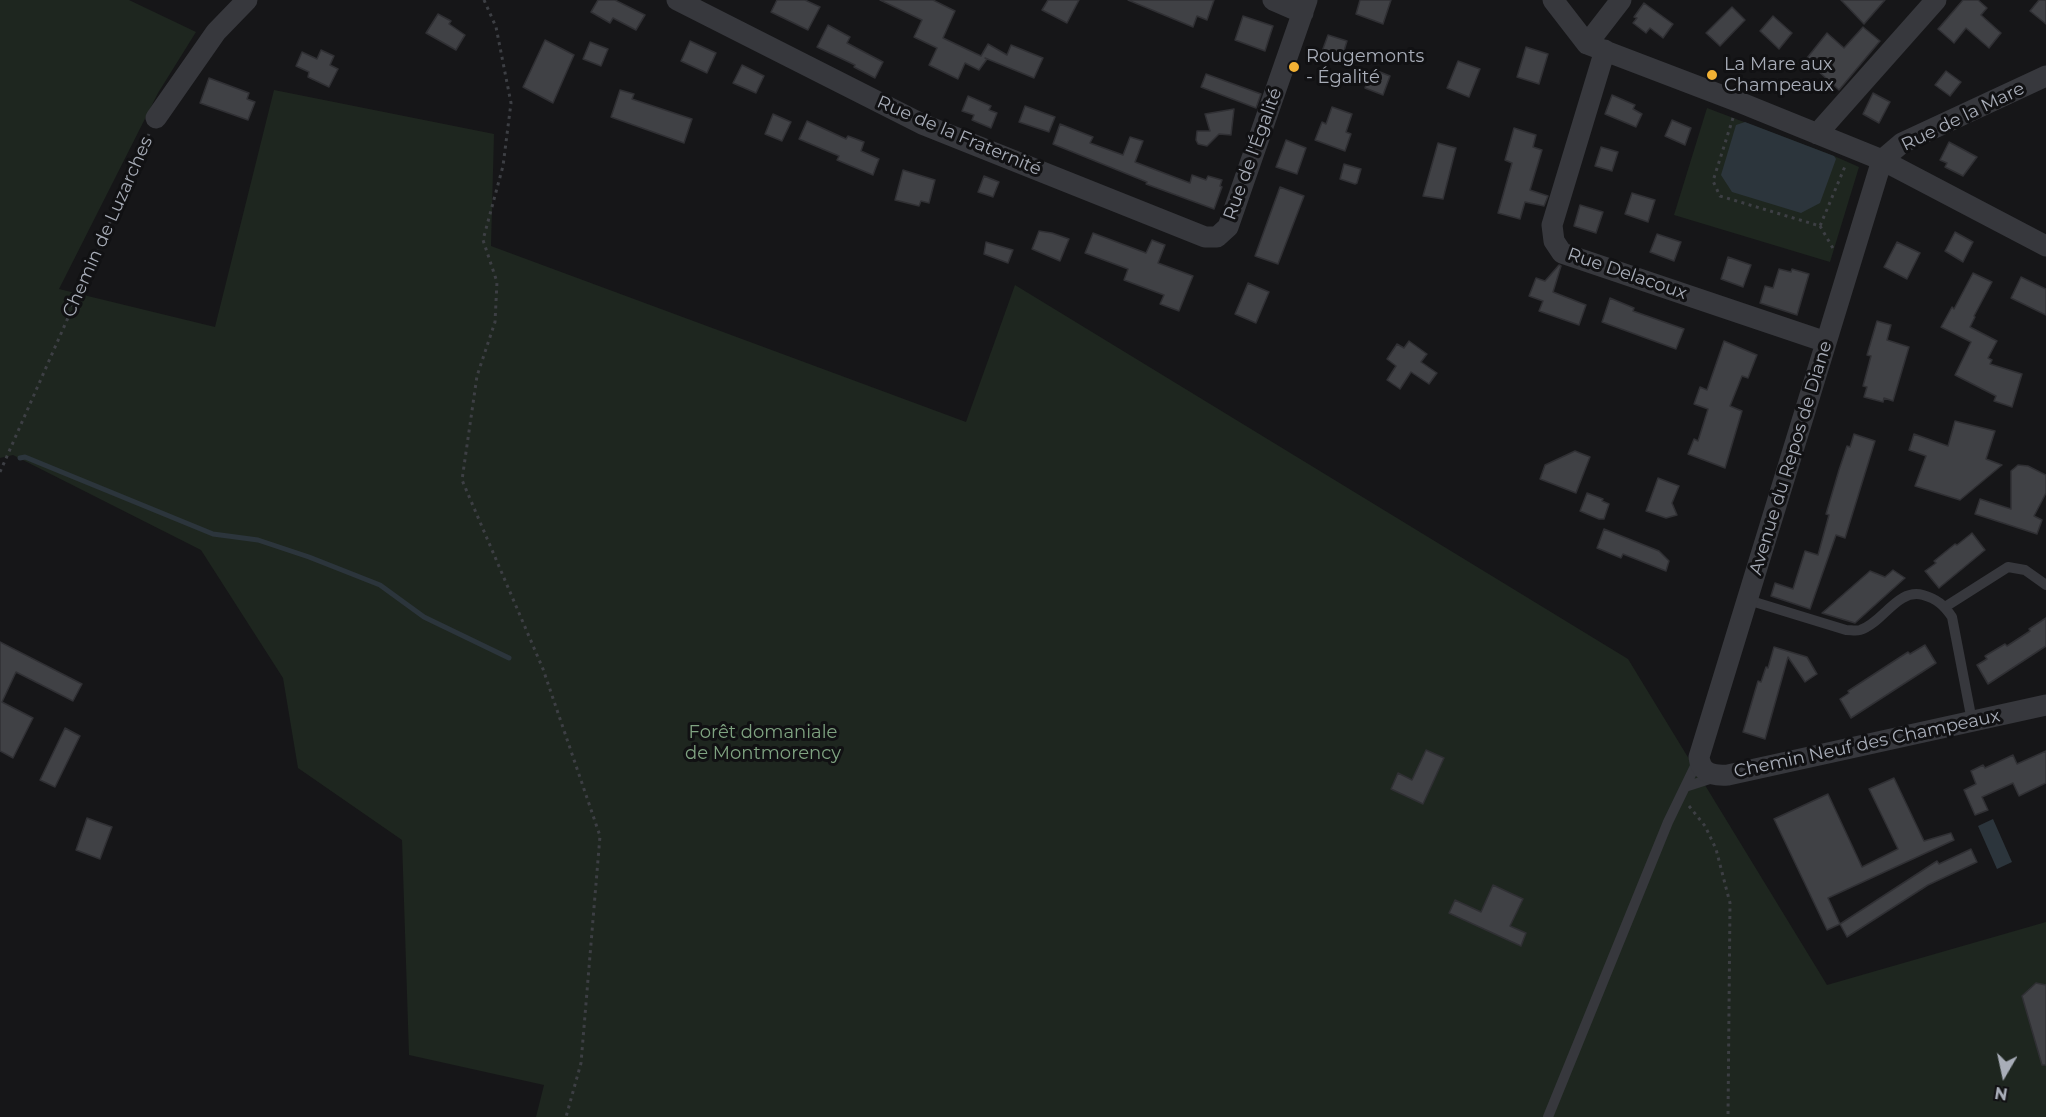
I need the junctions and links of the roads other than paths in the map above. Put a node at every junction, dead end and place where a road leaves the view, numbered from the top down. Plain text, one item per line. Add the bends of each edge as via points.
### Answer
1 (247, 0) edge
2 (677, 0) edge
3 (1273, 0) edge
4 (1553, 0) edge
5 (1621, 0) edge
6 (1936, 0) edge
7 (1305, 6) edge
8 (1596, 47) junction
9 (2046, 76) edge
10 (156, 118) road end
11 (1817, 134) junction
12 (1882, 160) junction
13 (1217, 237) joint
14 (2046, 246) edge
15 (1826, 342) junction
16 (2046, 585) edge
17 (1748, 600) junction
18 (1945, 606) junction
19 (2046, 705) edge
20 (1972, 721) junction
21 (1700, 757) junction
22 (1719, 776) junction
23 (1683, 791) junction
24 (1548, 1117) edge

1 - 10 street, Chemin de Luzarches via 216,32
2 - 13 street, Rue de la Fraternité via 922,124 1205,237
3 - 7 street
4 - 8 street
5 - 8 street
6 - 11 street
7 - 13 street, Rue de l'Égalité via 1228,227
8 - 11 street
8 - 15 street, Rue Delacoux via 1552,225 1554,241 1562,253
9 - 12 street, Rue de la Mare via 1902,143
11 - 12 street
12 - 14 street
12 - 15 street, Avenue du Repos de Diane
15 - 17 street, Avenue du Repos de Diane
16 - 18 lane via 2025,570 2008,567
17 - 18 lane via 1859,631 1906,595 1917,593
17 - 21 street, Avenue du Repos de Diane
18 - 20 lane via 1952,617
19 - 20 street, Chemin Neuf des Champeaux
20 - 22 street, Chemin Neuf des Champeaux
21 - 22 street, Chemin Neuf des Champeaux via 1705,771
21 - 23 lane
22 - 23 lane
23 - 24 lane

